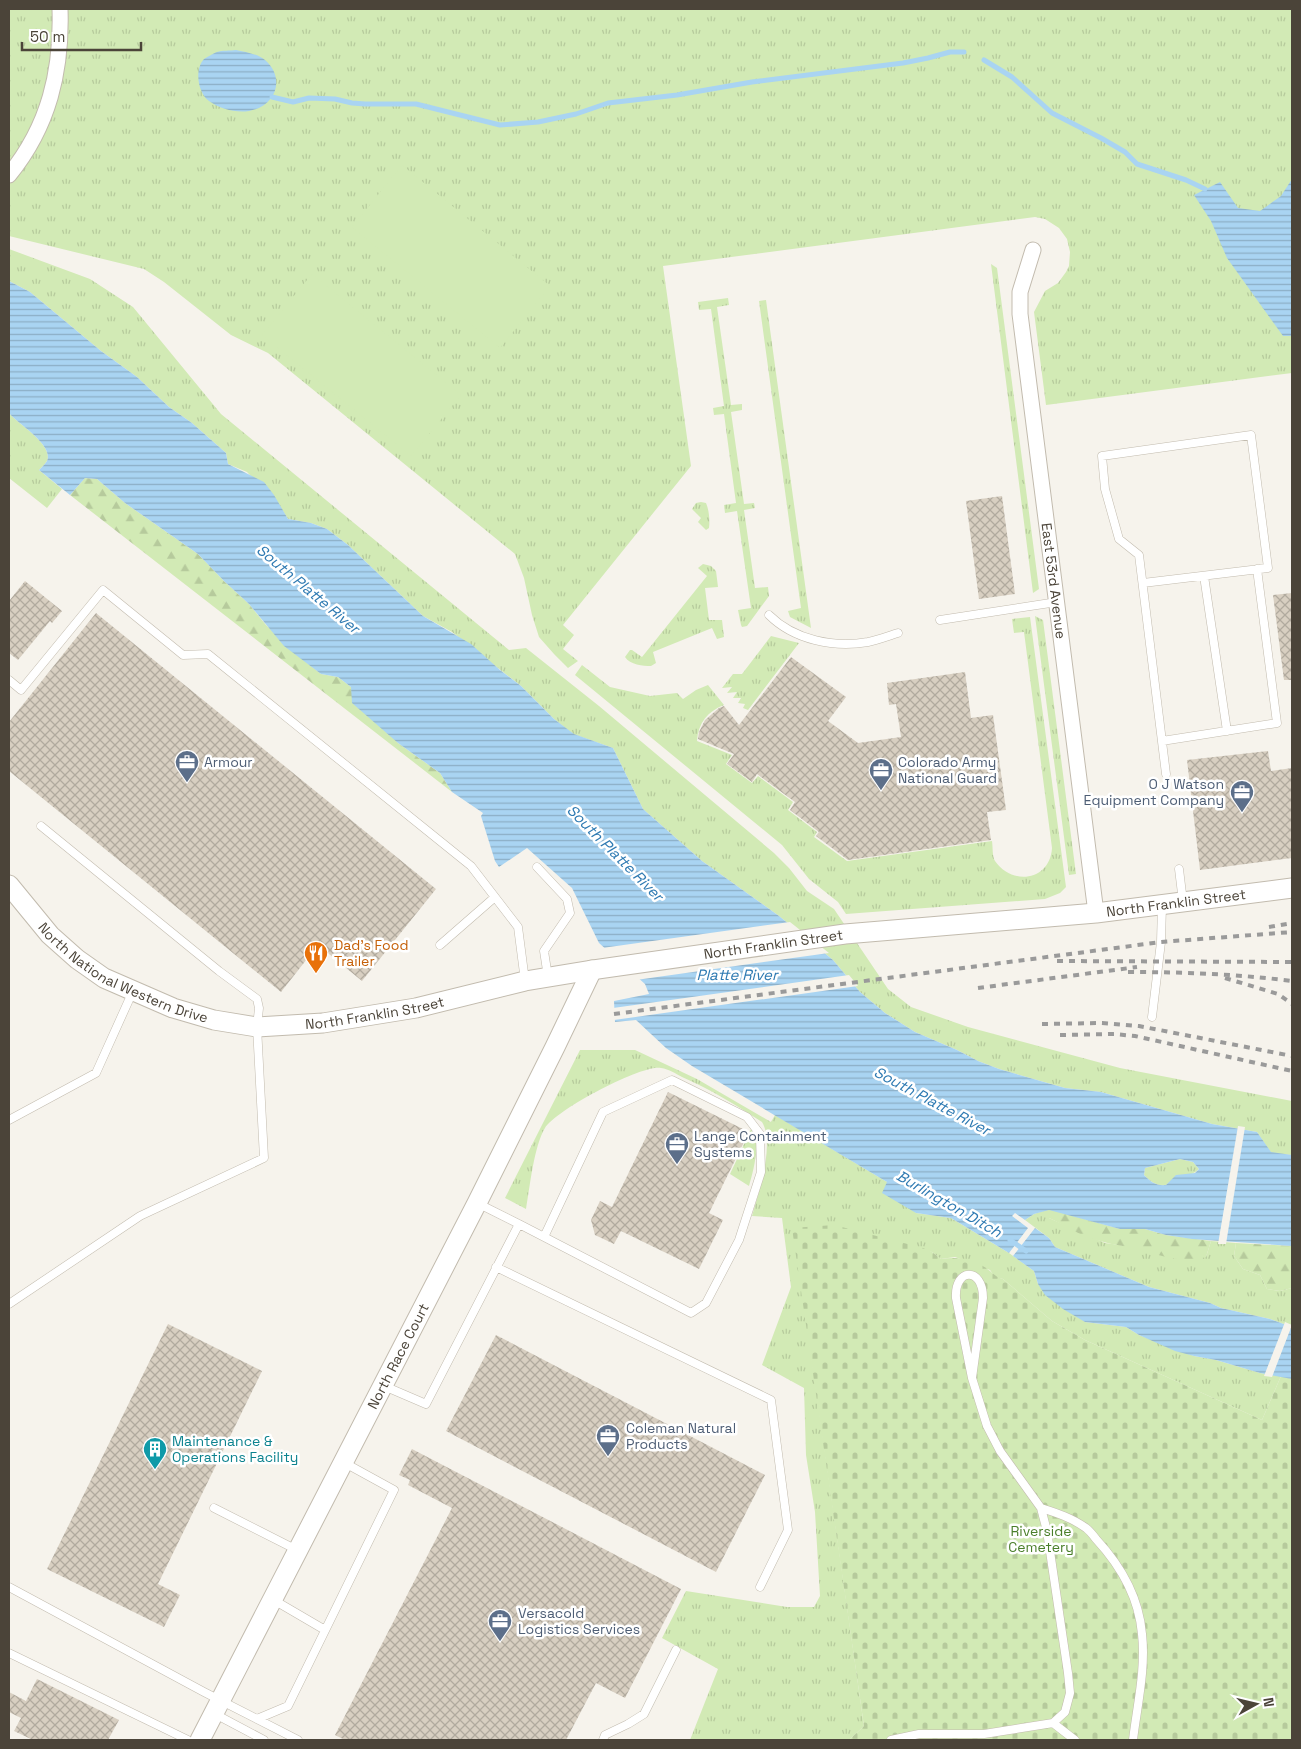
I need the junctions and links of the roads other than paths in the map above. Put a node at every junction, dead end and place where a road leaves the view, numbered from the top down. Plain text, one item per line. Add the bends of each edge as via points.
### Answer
1 (60, 9) edge
2 (9, 175) edge
3 (1033, 250) dead end
4 (1257, 569) junction
5 (1204, 576) junction
6 (1143, 583) junction
7 (1057, 602) junction
8 (769, 615) dead end
9 (940, 620) dead end
10 (898, 633) dead end
11 (9, 680) edge
12 (1227, 731) junction
13 (1162, 741) junction
14 (1166, 774) dead end
15 (41, 826) dead end
16 (537, 868) dead end
17 (1179, 869) dead end
18 (9, 885) edge
19 (1292, 888) edge
20 (495, 898) junction
21 (1184, 902) junction
22 (1162, 905) junction
23 (1096, 913) junction
24 (440, 945) dead end
25 (592, 970) junction
26 (548, 977) junction
27 (525, 981) junction
28 (133, 991) junction
29 (1152, 1017) dead end
30 (257, 1027) junction
31 (9, 1120) edge
32 (477, 1203) junction
33 (519, 1224) junction
34 (544, 1237) junction
35 (496, 1267) junction
36 (9, 1304) edge
37 (972, 1378) junction
38 (382, 1385) junction
39 (343, 1462) junction
40 (214, 1508) dead end
41 (1041, 1508) junction
42 (297, 1550) junction
43 (9, 1587) edge
44 (760, 1588) dead end
45 (272, 1599) junction
46 (326, 1630) junction
47 (676, 1650) dead end
48 (9, 1653) edge
49 (217, 1707) junction
50 (256, 1719) junction
51 (1053, 1723) junction
52 (955, 1737) edge
53 (188, 1740) edge
54 (200, 1740) edge
55 (264, 1740) edge
56 (298, 1740) edge
57 (602, 1740) edge
58 (891, 1740) edge
59 (1075, 1740) edge
60 (1133, 1740) edge

1 - 2 street via 61,39 54,88 32,142
3 - 7 street, East 53rd Avenue via 1020,292 1020,314
4 - 5 lane
4 - 6 lane via 1268,568 1251,435 1102,456 1104,489 1119,539 1139,555
4 - 12 lane via 1277,723
5 - 6 lane
5 - 12 lane
6 - 13 lane
7 - 9 lane
7 - 23 street, East 53rd Avenue
8 - 10 lane via 793,632 825,642 858,644
11 - 20 lane via 21,690 103,590 184,655 208,654 471,866
12 - 13 lane
13 - 14 lane
15 - 30 lane via 257,999
16 - 26 lane via 567,898 570,912 544,951
17 - 21 lane
18 - 28 street, North National Western Drive via 50,935 77,959 104,978
19 - 21 street, North Franklin Street
20 - 24 lane
20 - 27 lane via 518,928
21 - 22 street, North Franklin Street
22 - 23 street, North Franklin Street
22 - 29 lane
23 - 25 street, North Franklin Street via 845,934
25 - 26 street, North Franklin Street
25 - 32 street, North Race Court
26 - 27 street, North Franklin Street
27 - 30 street, North Franklin Street via 416,1008 323,1023
28 - 30 street, North National Western Drive via 173,1008 214,1020
28 - 31 lane via 96,1073
30 - 36 lane via 264,1158 140,1216
32 - 33 lane
32 - 38 street, North Race Court
33 - 34 lane
33 - 35 lane
34 - 34 lane via 692,1313 706,1303 739,1240 761,1172 760,1134 747,1117 672,1080 602,1112
35 - 38 lane via 426,1404
35 - 44 lane via 771,1400 788,1530
37 - 37 lane via 983,1287 974,1276 966,1276 959,1279 955,1288
37 - 41 lane via 987,1426 1000,1451
38 - 39 street, North Race Court
39 - 42 street, North Race Court
39 - 46 lane via 394,1490
40 - 42 lane
41 - 51 lane via 1070,1694 1065,1712
41 - 60 lane via 1087,1528 1124,1577 1136,1604 1142,1634 1142,1664
42 - 45 street, North Race Court
43 - 49 lane
45 - 46 lane
45 - 49 street, North Race Court
46 - 50 lane via 288,1706
47 - 57 lane via 644,1714 605,1735
48 - 53 lane
49 - 50 lane
49 - 54 street, North Race Court
49 - 55 lane
50 - 56 lane
51 - 52 lane
51 - 59 lane
52 - 58 lane via 919,1734

